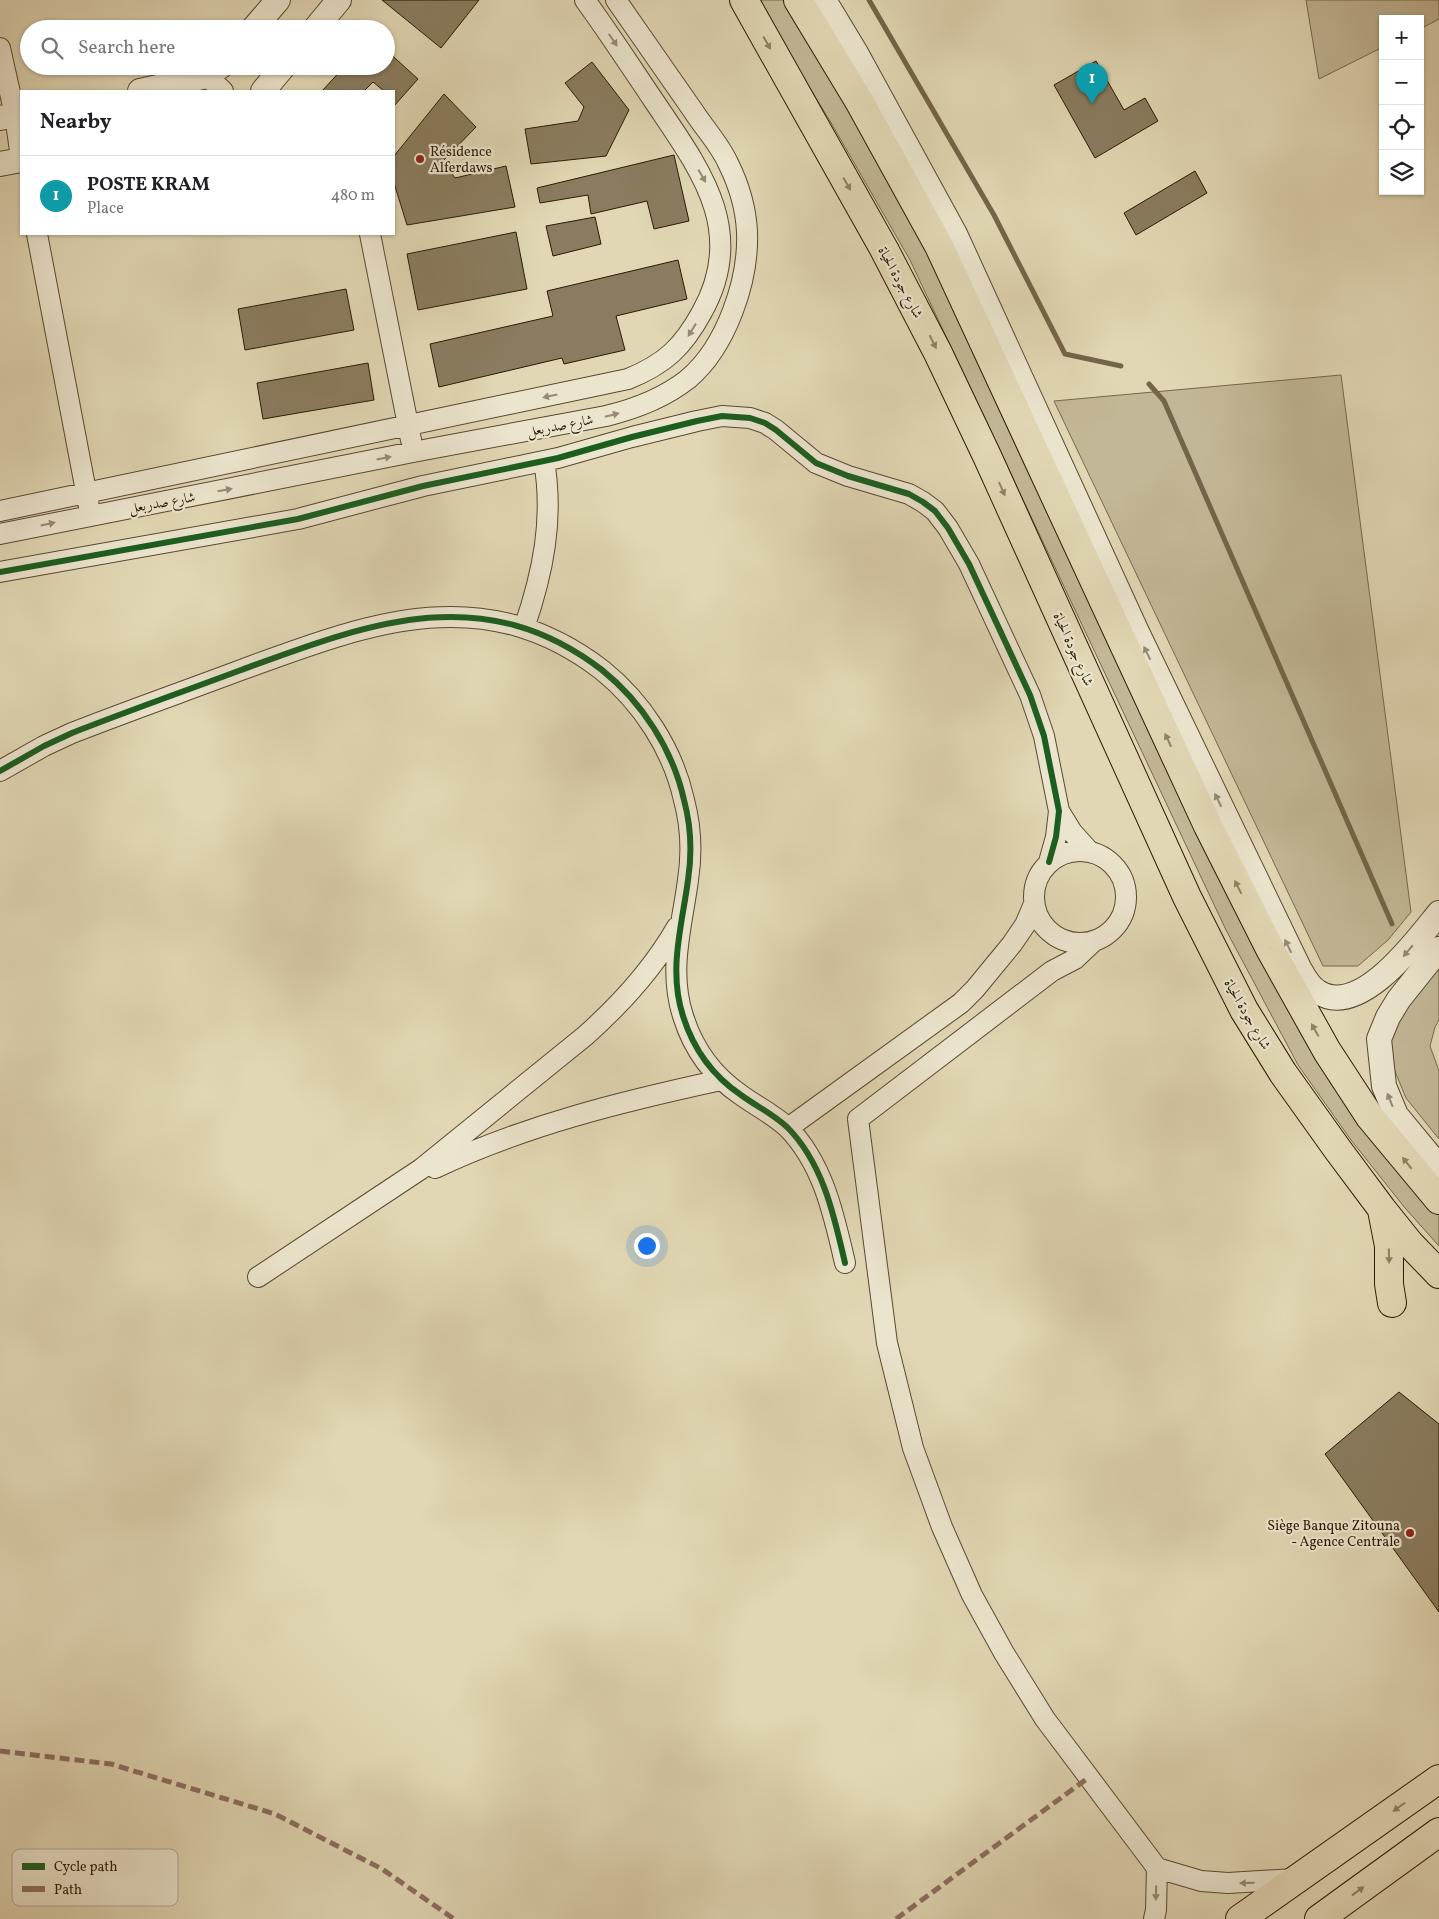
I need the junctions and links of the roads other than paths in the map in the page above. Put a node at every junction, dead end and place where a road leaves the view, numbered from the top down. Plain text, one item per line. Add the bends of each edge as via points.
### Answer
1 (278, 0) edge
2 (339, 0) edge
3 (586, 0) edge
4 (616, 0) edge
5 (744, 0) edge
6 (798, 0) edge
7 (824, 0) edge
8 (261, 20) edge
9 (322, 20) edge
10 (0, 48) edge
11 (276, 75) edge
12 (217, 78) edge
13 (146, 90) edge
14 (264, 90) edge
15 (12, 116) edge
16 (20, 154) edge
17 (20, 159) edge
18 (0, 164) edge
19 (37, 235) edge
20 (370, 235) edge
21 (408, 427) junction
22 (413, 452) junction
23 (544, 461) junction
24 (87, 494) junction
25 (0, 511) edge
26 (90, 515) junction
27 (0, 534) edge
28 (0, 572) edge
29 (524, 628) junction
30 (0, 771) edge
31 (1059, 811) junction
32 (1088, 851) junction
33 (1049, 862) junction
34 (1034, 904) junction
35 (1439, 913) edge
36 (682, 917) junction
37 (1052, 933) junction
38 (1094, 941) junction
39 (1012, 944) junction
40 (1439, 949) edge
41 (1052, 971) junction
42 (722, 1080) junction
43 (482, 1120) junction
44 (788, 1128) junction
45 (494, 1142) junction
46 (1439, 1167) edge
47 (396, 1186) junction
48 (1439, 1200) edge
49 (1382, 1209) junction
50 (845, 1263) dead end
51 (1439, 1274) edge
52 (258, 1278) dead end
53 (1392, 1303) dead end
54 (1439, 1779) edge
55 (1439, 1832) edge
56 (1157, 1868) junction
57 (1295, 1879) junction
58 (1154, 1919) edge
59 (1240, 1919) edge
60 (1319, 1919) edge

1 - 8 street
2 - 9 street
3 -> 21 street, شارع صدربعل via 682,142 707,185 717,218 721,250 708,302 690,335 670,356 628,380
22 -> 4 street, شارع صدربعل via 637,408 688,378 711,354 729,322 746,259 747,231 742,199 728,162
5 -> 49 highway, شارع جودة الحياة via 884,249 938,354 1187,898 1244,1010 1283,1073
48 -> 6 highway via 1370,1116 1327,1051 1270,949 1208,826 939,246 860,101
35 -> 7 street via 1404,956 1375,983 1335,998 1319,993 1309,984 1137,632 955,234
10 - 15 street
11 - 14 street
12 - 13 street
15 - 16 street
17 - 18 street
19 - 24 street
20 - 21 street
21 - 22 street
21 - 24 street, شارع صدربعل
26 -> 22 street, شارع صدربعل
23 - 28 street via 423,486 298,519
23 - 29 street via 549,494 547,534 539,580
23 - 31 street via 689,423 736,416 765,423 816,463 830,470 892,488 923,502 935,511 959,545 1030,695 1044,736
24 - 25 street, شارع صدربعل
24 - 26 street
27 -> 26 street, شارع صدربعل
29 - 30 street via 470,617 432,617 368,626 72,733
29 - 36 street via 573,650 611,678 658,736 680,782 689,830 691,855
31 - 32 street
31 - 33 street
32 - 33 street via 1072,851
32 - 38 street via 1114,865 1125,886 1126,898 1118,924
33 - 34 street via 1034,889
34 - 37 street via 1040,919
34 - 39 street
36 - 42 street via 676,955 679,1004 694,1044
36 - 43 street via 654,962 608,1016
37 - 38 street via 1074,942
37 - 39 street
37 - 41 street via 1055,953
38 - 41 street via 1075,959
39 - 44 street via 960,1003
46 -> 40 street via 1396,1115 1384,1086 1379,1039 1399,999
41 - 56 street via 858,1118 859,1128 886,1343 913,1448 942,1527 972,1594 1044,1719
42 - 44 street
42 - 45 street via 586,1112
43 - 45 street
43 - 47 street
44 - 50 street via 807,1152 824,1184
45 - 47 street
47 - 52 street
49 - 51 highway, شارع جودة الحياة
49 -> 53 highway via 1389,1246
54 -> 57 highway
60 -> 55 highway
57 -> 56 street via 1228,1883 1201,1881
56 -> 58 street
57 - 59 highway

